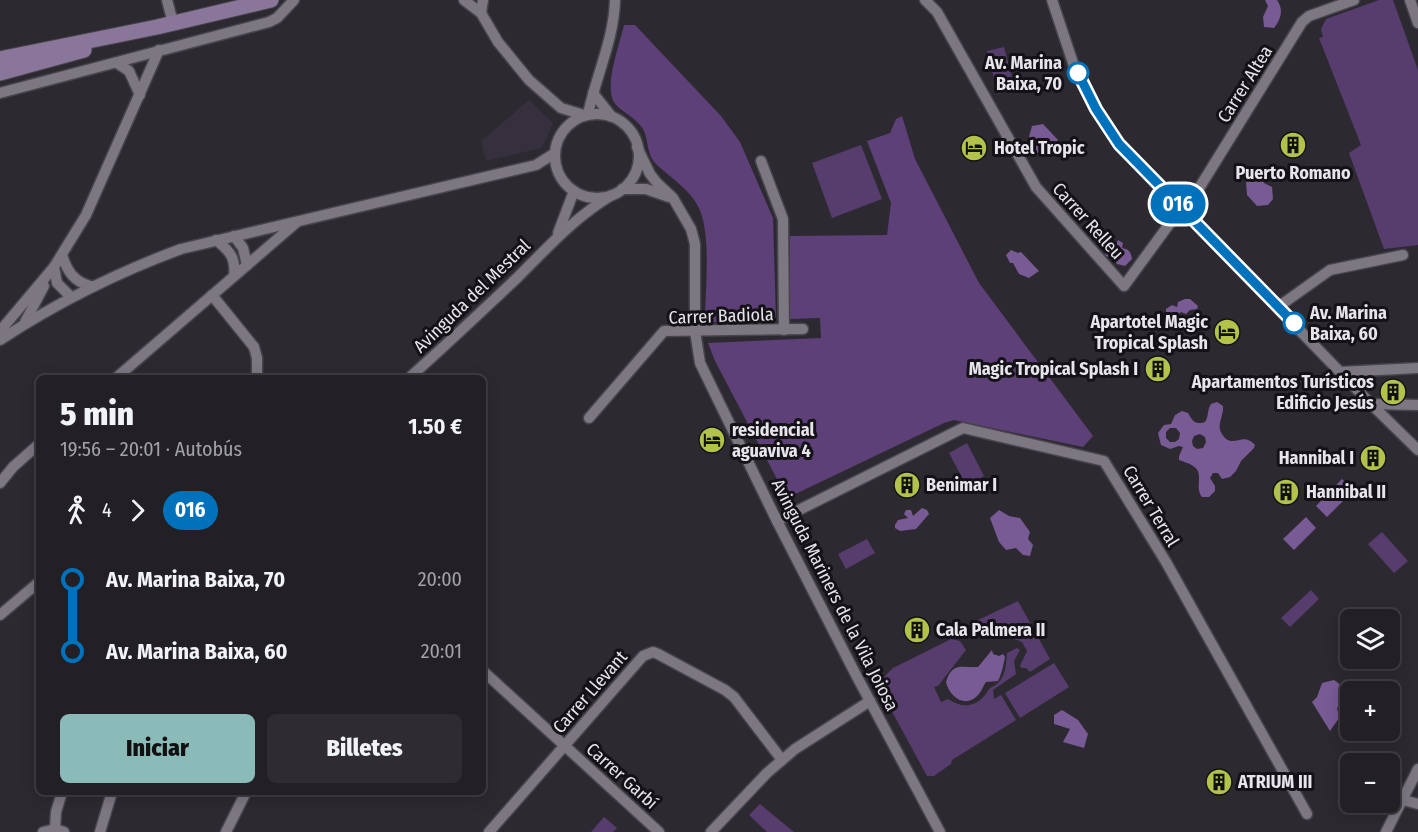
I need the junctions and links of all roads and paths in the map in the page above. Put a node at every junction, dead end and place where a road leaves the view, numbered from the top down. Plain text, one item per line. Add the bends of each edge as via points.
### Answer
1 (168, 0) edge
2 (271, 0) edge
3 (294, 0) edge
4 (464, 0) edge
5 (483, 0) edge
6 (615, 0) edge
7 (925, 0) edge
8 (1052, 0) edge
9 (1354, 0) edge
10 (1410, 0) edge
11 (481, 12) junction
12 (173, 23) junction
13 (1418, 23) edge
14 (157, 27) junction
15 (159, 50) junction
16 (0, 52) edge
17 (28, 52) junction
18 (0, 58) edge
19 (117, 63) junction
20 (0, 73) edge
21 (0, 93) edge
22 (593, 93) junction
23 (140, 94) junction
24 (561, 108) junction
25 (586, 115) junction
26 (612, 117) junction
27 (567, 126) junction
28 (638, 147) junction
29 (555, 153) junction
30 (761, 161) dead end
31 (536, 165) junction
32 (559, 174) junction
33 (622, 189) junction
34 (574, 191) junction
35 (612, 195) junction
36 (673, 198) junction
37 (1185, 211) junction
38 (299, 220) junction
39 (234, 236) junction
40 (556, 236) junction
41 (216, 240) junction
42 (62, 255) junction
43 (1403, 255) dead end
44 (247, 265) junction
45 (54, 267) junction
46 (234, 276) junction
47 (91, 286) junction
48 (212, 296) junction
49 (71, 297) junction
50 (1278, 307) junction
51 (25, 324) junction
52 (803, 329) dead end
53 (784, 330) junction
54 (0, 331) edge
55 (695, 331) junction
56 (0, 340) edge
57 (1418, 368) edge
58 (1340, 372) junction
59 (120, 375) edge
60 (257, 375) edge
61 (412, 375) edge
62 (1371, 404) junction
63 (1418, 405) edge
64 (589, 418) dead end
65 (36, 447) edge
66 (1418, 450) edge
67 (0, 483) edge
68 (777, 521) junction
69 (36, 585) edge
70 (0, 615) edge
71 (486, 674) edge
72 (870, 701) junction
73 (565, 746) junction
74 (782, 760) junction
75 (1418, 769) edge
76 (61, 795) edge
77 (111, 795) edge
78 (244, 795) edge
79 (1403, 800) junction
80 (1418, 804) edge
81 (1307, 814) dead end
82 (59, 831) edge
83 (43, 832) edge
84 (100, 832) edge
85 (226, 832) edge
86 (489, 832) edge
87 (659, 832) edge
88 (711, 832) edge
89 (940, 832) edge
90 (1386, 832) edge

1 - 12 street
2 - 12 main road
3 - 15 street via 269,22
4 - 11 street
5 - 11 street
6 - 22 street via 607,49
7 - 37 street, Carrer Relleu via 937,12 1036,187 1124,286 1173,219
8 - 37 street via 1074,66 1096,109 1119,144
9 - 37 street, Carrer Altea via 1302,22
10 - 13 street
11 - 24 street via 498,42 529,80
12 - 14 main road
14 - 17 main road
14 - 20 main road
15 - 19 street
15 - 23 street
16 - 17 main road
17 - 18 main road
19 - 21 street
19 - 23 street via 129,71
22 - 25 street
22 - 26 street
23 - 42 street via 86,215
24 - 25 street
24 - 27 street
25 - 26 street
25 - 27 street
26 - 28 street via 626,126
27 - 29 street
28 - 33 street via 636,170
28 - 36 street, Avinguda Mariners de la Vila Joiosa via 650,174
29 - 31 street
29 - 32 street
30 - 53 street, Carrer Badiola via 783,219
31 - 32 street
31 - 38 street
32 - 34 street
33 - 35 street
33 - 36 street via 646,189
34 - 35 street via 592,197
34 - 40 street, Avinguda del Mestral
35 - 40 street, Avinguda del Mestral
36 - 55 street, Avinguda Mariners de la Vila Joiosa via 685,215 695,244
37 - 50 street
38 - 39 street
38 - 44 street
39 - 41 street
39 - 44 street via 243,248
40 - 61 street, Avinguda del Mestral
41 - 46 street via 230,251 236,263
41 - 47 street via 140,264
42 - 45 street
42 - 47 street via 71,275 81,284
43 - 50 street via 1330,270
44 - 46 street
45 - 49 street via 57,283
45 - 51 street
45 - 54 street
46 - 48 street
47 - 49 street
48 - 59 street
48 - 60 street via 254,347
49 - 51 street
50 - 58 street
51 - 56 street
52 - 53 street, Carrer Badiola
53 - 55 street, Carrer Badiola
55 - 64 street, Carrer Badiola via 664,331
55 - 68 street, Avinguda Mariners de la Vila Joiosa via 700,363
57 - 58 street
58 - 62 street
62 - 63 street
62 - 66 street
65 - 67 street
68 - 72 street, Avinguda Mariners de la Vila Joiosa
68 - 81 street, Carrer Terral via 963,428 1104,460 1166,562
69 - 70 street
71 - 73 street, Carrer Garbí
72 - 74 street
72 - 89 street, Avinguda Mariners de la Vila Joiosa
73 - 74 street, Carrer Llevant via 643,656 653,652 725,690
73 - 86 street, Carrer Llevant
73 - 87 street, Carrer Garbí
74 - 88 street
75 - 79 street
76 - 82 street via 56,812
77 - 84 street
78 - 85 street
79 - 80 street
79 - 90 street
82 - 83 street

